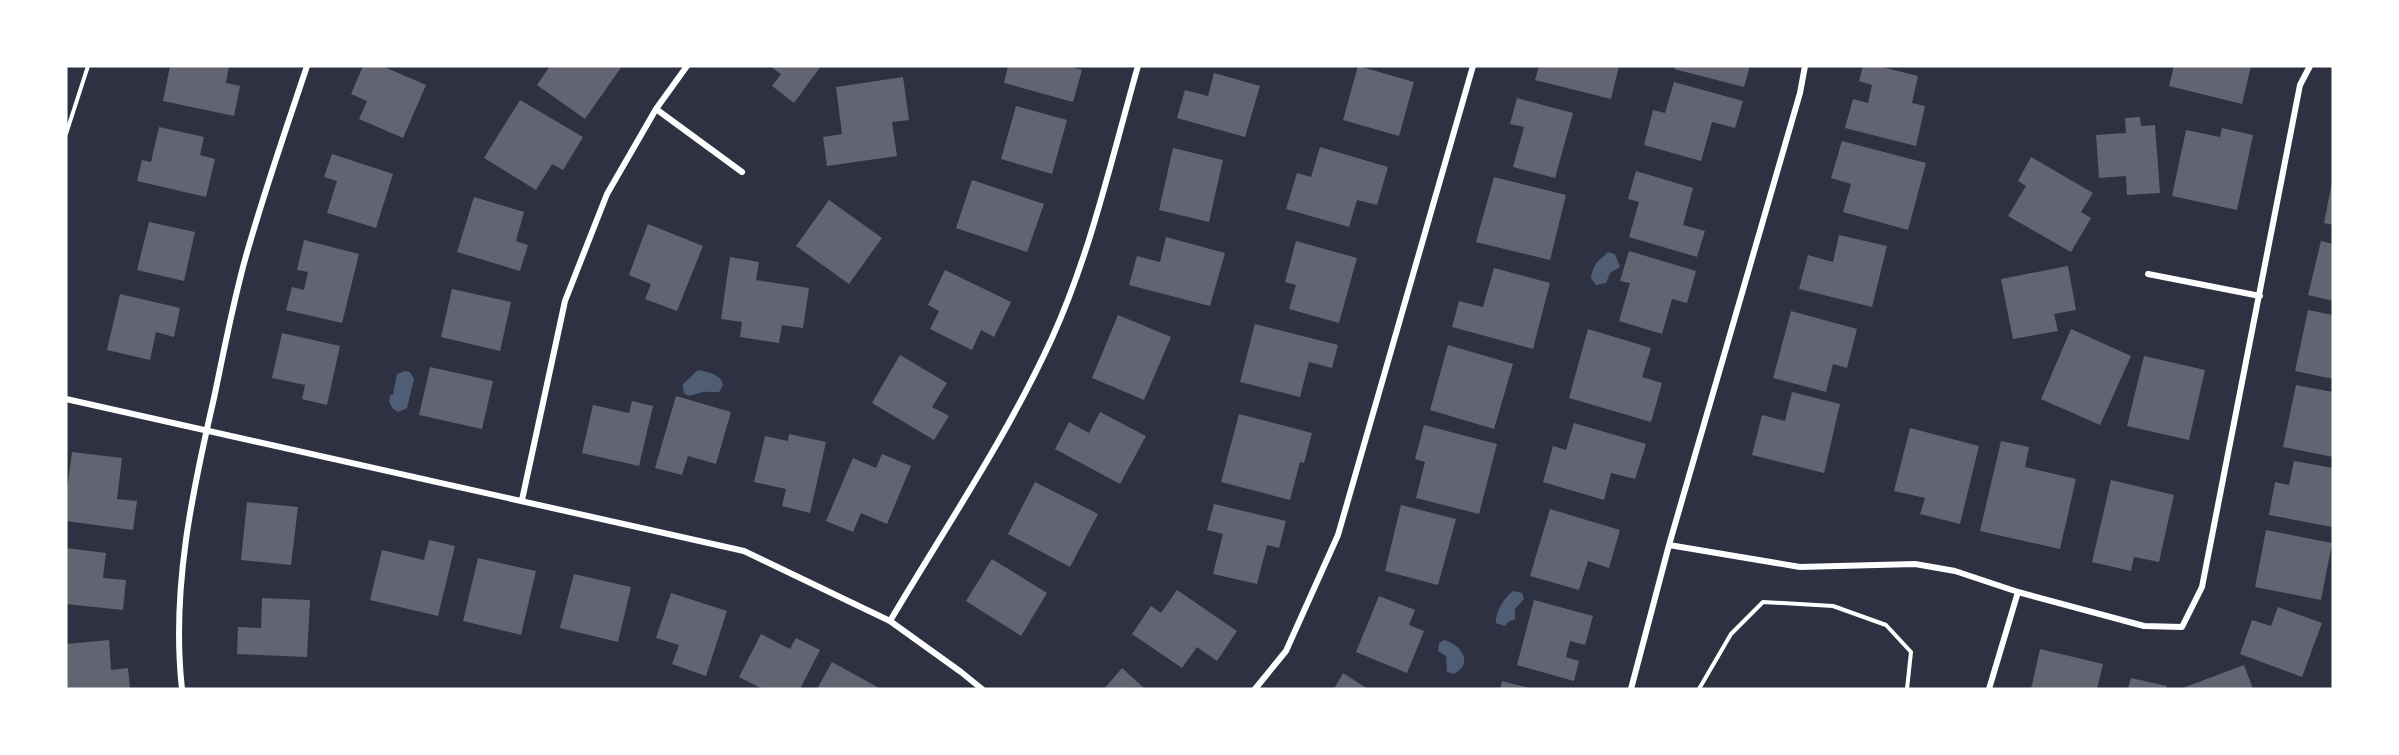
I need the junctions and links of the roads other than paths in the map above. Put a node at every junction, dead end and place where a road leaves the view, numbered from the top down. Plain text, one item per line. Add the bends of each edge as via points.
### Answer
1 (307, 66) edge
2 (687, 66) edge
3 (1138, 66) edge
4 (1473, 66) edge
5 (1805, 66) edge
6 (2310, 66) edge
7 (656, 109) junction
8 (742, 172) dead end
9 (2148, 274) dead end
10 (2260, 296) junction
11 (66, 399) edge
12 (206, 430) junction
13 (522, 500) junction
14 (1669, 545) junction
15 (2018, 592) junction
16 (890, 621) junction
17 (182, 689) edge
18 (982, 689) edge
19 (1255, 689) edge
20 (1631, 689) edge
21 (1989, 689) edge

1 - 12 street via 245,258
2 - 7 street
3 - 16 street via 1078,272 1053,336 1025,395
4 - 19 street via 1338,535 1286,651
5 - 14 street
6 - 10 street via 2300,85
7 - 8 street
7 - 13 street via 607,194 565,301
9 - 10 street
10 - 15 street via 2202,587 2182,627 2144,626
11 - 12 street
12 - 13 street
12 - 17 street via 179,593
13 - 16 street via 744,551
14 - 15 street via 1800,567 1915,564 1954,571
14 - 20 street
15 - 21 street
16 - 18 street

